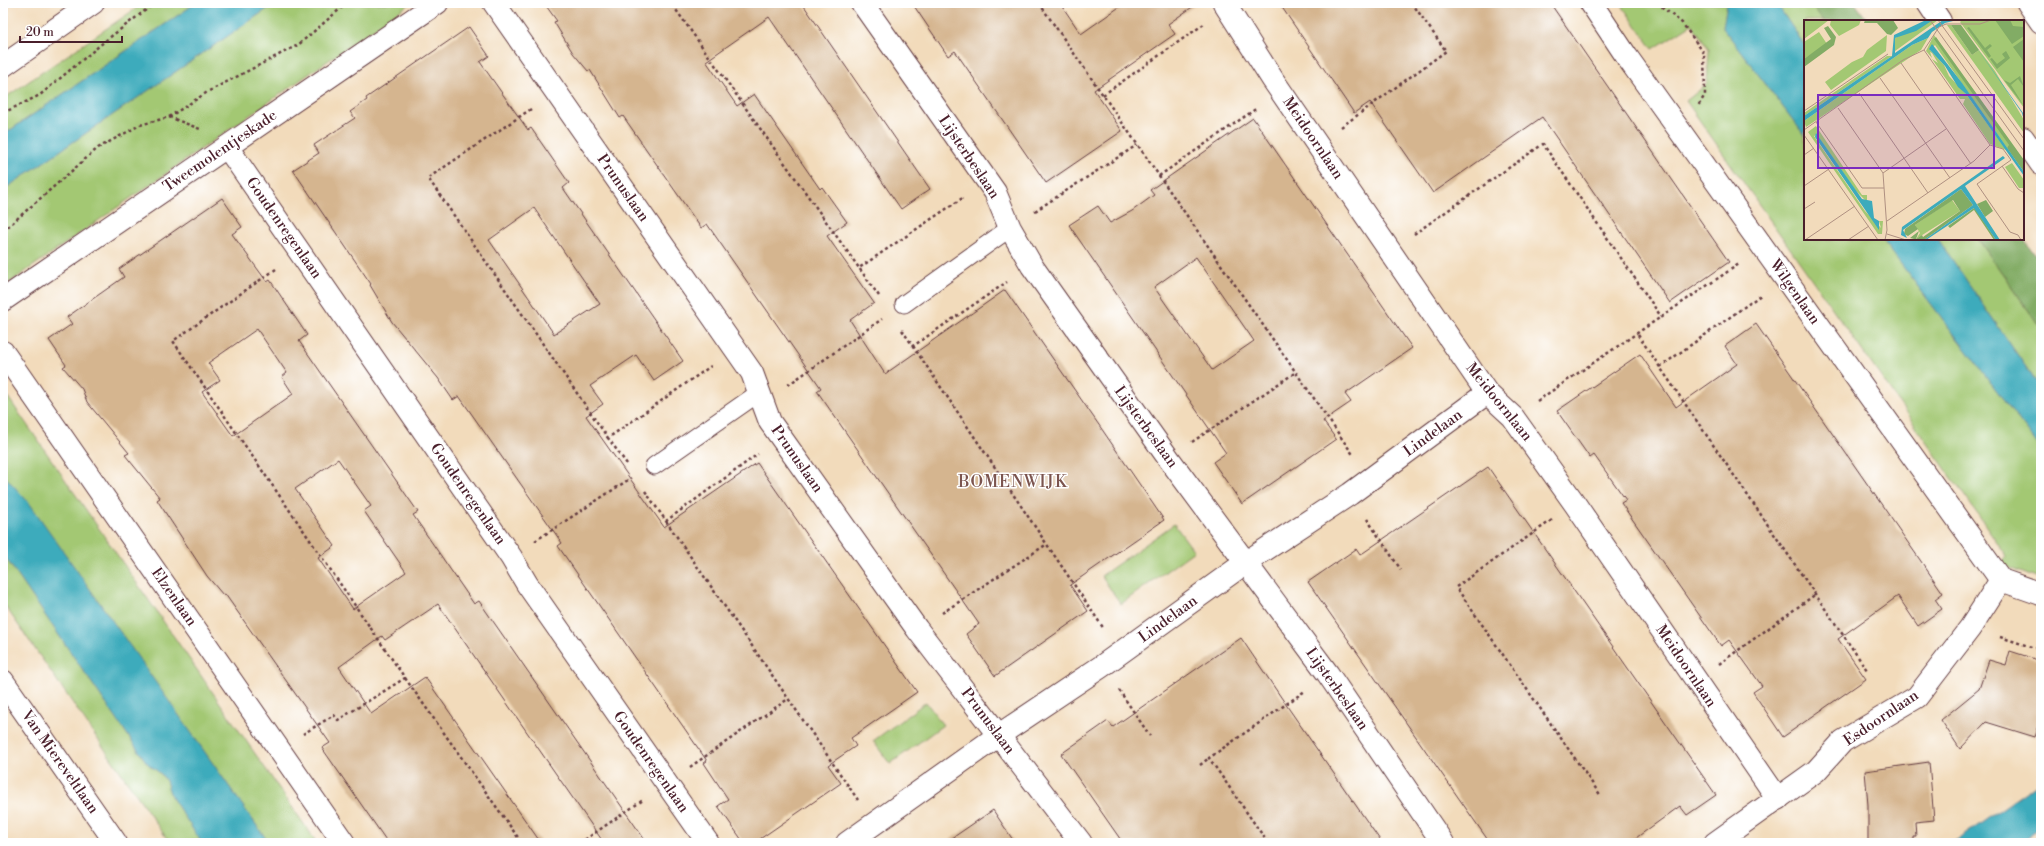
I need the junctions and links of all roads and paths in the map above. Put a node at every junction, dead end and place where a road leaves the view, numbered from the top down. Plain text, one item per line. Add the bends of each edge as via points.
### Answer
1 (93, 3) edge
2 (155, 3) edge
3 (347, 3) edge
4 (436, 3) edge
5 (494, 3) edge
6 (681, 3) edge
7 (862, 3) edge
8 (1039, 3) edge
9 (1412, 3) edge
10 (1590, 3) edge
11 (1657, 3) edge
12 (1928, 3) edge
13 (2028, 3) edge
14 (1226, 5) edge
15 (1939, 20) edge
16 (2041, 22) edge
17 (3, 66) edge
18 (1281, 91) junction
19 (556, 92) junction
20 (1103, 95) junction
21 (3, 113) edge
22 (1336, 131) dead end
23 (1680, 131) junction
24 (2024, 139) edge
25 (1137, 145) junction
26 (227, 146) junction
27 (2041, 164) edge
28 (1159, 176) junction
29 (1010, 228) junction
30 (3, 231) edge
31 (1391, 251) junction
32 (301, 252) junction
33 (1743, 261) dead end
34 (859, 268) dead end
35 (1765, 293) dead end
36 (3, 300) edge
37 (904, 304) joint
38 (1662, 318) junction
39 (1638, 335) junction
40 (913, 346) dead end
41 (3, 352) edge
42 (1660, 367) junction
43 (1296, 372) junction
44 (1487, 393) junction
45 (762, 397) junction
46 (1513, 417) junction
47 (608, 438) dead end
48 (1187, 445) dead end
49 (654, 466) joint
50 (1370, 479) junction
51 (1350, 494) junction
52 (1575, 504) junction
53 (666, 521) dead end
54 (1047, 544) junction
55 (511, 556) junction
56 (1245, 563) junction
57 (1401, 570) dead end
58 (2001, 580) junction
59 (1816, 594) junction
60 (2041, 594) edge
61 (1970, 628) junction
62 (917, 629) junction
63 (2041, 650) edge
64 (1121, 653) junction
65 (1102, 666) junction
66 (1867, 670) dead end
67 (1328, 674) junction
68 (405, 678) junction
69 (3, 681) edge
70 (1701, 688) junction
71 (999, 735) junction
72 (1150, 736) dead end
73 (279, 749) junction
74 (1210, 758) junction
75 (1200, 765) dead end
76 (1601, 796) dead end
77 (1778, 799) junction
78 (874, 824) junction
79 (116, 843) edge
80 (344, 843) edge
81 (522, 843) edge
82 (708, 843) edge
83 (847, 843) edge
84 (1081, 843) edge
85 (1268, 843) edge
86 (1443, 843) edge
87 (1715, 843) edge

1 - 17 main road
2 - 21 path via 40,95
3 - 30 path via 298,45 208,91 168,117 140,126 98,148
4 - 26 main road, Tweemolentjeskade
5 - 19 main road, Prunuslaan
6 - 34 path via 674,7
7 - 29 main road, Lijsterbeslaan via 995,192
8 - 20 path
9 - 22 path via 1446,51
10 - 23 main road, Wilgenlaan
11 - 23 path via 1682,23 1704,53 1705,95
12 - 15 main road
13 - 16 main road
14 - 18 main road, Meidoornlaan
14 - 20 path
18 - 28 path
18 - 31 main road, Meidoornlaan
19 - 45 main road, Prunuslaan via 736,349 752,373
19 - 47 path via 428,178
20 - 25 path
23 - 58 main road, Wilgenlaan
24 - 27 main road
25 - 28 path
25 - 29 path
26 - 32 main road, Goudenregenlaan
26 - 36 main road, Tweemolentjeskade
28 - 43 path
29 - 37 lane
29 - 56 main road, Lijsterbeslaan via 1032,266 1100,364
31 - 38 path via 1543,144
31 - 44 main road, Meidoornlaan
32 - 55 main road, Goudenregenlaan
32 - 68 path via 173,341
33 - 38 path
35 - 42 path
37 - 45 path
38 - 39 path
39 - 42 path
39 - 46 path
40 - 54 path
41 - 73 main road, Elzenlaan
42 - 59 path
43 - 48 path
43 - 50 path
44 - 46 main road, Meidoornlaan
44 - 50 main road, Lindelaan
45 - 49 lane
45 - 62 main road, Prunuslaan via 770,422
46 - 52 main road, Meidoornlaan
49 - 55 path via 634,476
50 - 51 main road, Lindelaan
51 - 56 main road, Lindelaan
51 - 57 path
52 - 70 main road, Meidoornlaan
52 - 76 path via 1456,587
53 - 78 path
54 - 62 path
54 - 64 path
55 - 82 main road, Goudenregenlaan via 527,584
56 - 64 main road, Lindelaan
56 - 67 main road, Lijsterbeslaan
58 - 60 main road
58 - 61 main road, Esdoornlaan
59 - 66 path
59 - 70 path via 1716,666 1721,673
61 - 63 path
61 - 77 main road, Esdoornlaan via 1917,697 1843,741 1816,772
62 - 71 main road, Prunuslaan
64 - 65 main road, Lindelaan
65 - 71 main road, Lindelaan
65 - 72 path
67 - 74 path
67 - 86 main road, Lijsterbeslaan
68 - 73 path via 338,720 334,715
68 - 81 path
69 - 79 main road, Van Miereveltlaan
70 - 77 main road, Meidoornlaan
71 - 78 main road, Lindelaan
71 - 84 main road, Prunuslaan
73 - 80 main road, Elzenlaan
74 - 75 path
74 - 85 path
77 - 87 main road, Esdoornlaan
78 - 83 main road, Lindelaan

